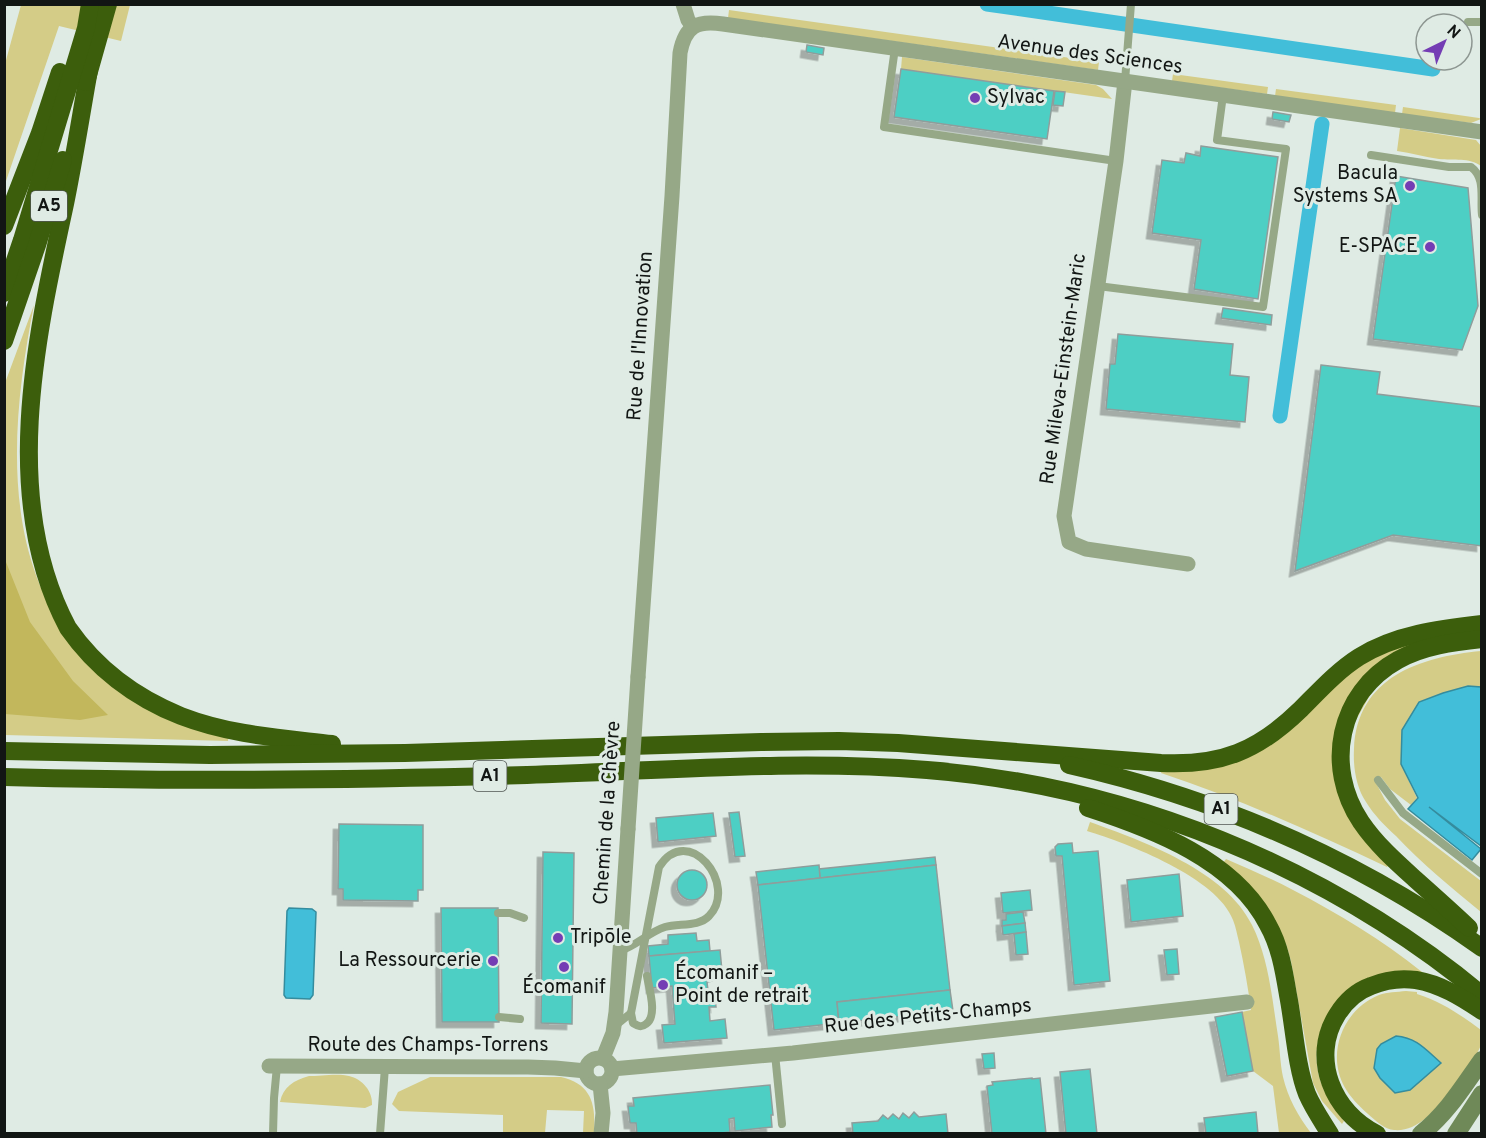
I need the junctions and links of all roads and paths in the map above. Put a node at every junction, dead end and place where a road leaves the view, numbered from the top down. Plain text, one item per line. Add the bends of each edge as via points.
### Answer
1 (80, 4) edge
2 (90, 4) edge
3 (108, 4) edge
4 (683, 4) edge
5 (1131, 4) edge
6 (693, 27) junction
7 (87, 28) junction
8 (895, 48) junction
9 (89, 70) junction
10 (1125, 81) junction
11 (1223, 95) junction
12 (1482, 132) edge
13 (1371, 155) dead end
14 (1116, 161) junction
15 (1482, 215) edge
16 (4, 226) edge
17 (1098, 286) junction
18 (4, 293) edge
19 (4, 341) edge
20 (1188, 564) dead end
21 (1482, 624) edge
22 (1482, 639) edge
23 (638, 676) joint
24 (943, 746) junction
25 (4, 752) edge
26 (405, 753) junction
27 (974, 775) junction
28 (4, 777) edge
29 (1378, 780) dead end
30 (1482, 874) edge
31 (498, 913) dead end
32 (524, 918) dead end
33 (646, 937) junction
34 (1478, 941) edge
35 (620, 951) junction
36 (648, 976) dead end
37 (1482, 995) edge
38 (1247, 1002) dead end
39 (1482, 1011) edge
40 (631, 1013) junction
41 (499, 1017) dead end
42 (520, 1019) dead end
43 (614, 1027) junction
44 (775, 1054) junction
45 (1482, 1060) edge
46 (608, 1064) junction
47 (273, 1066) joint
48 (385, 1067) junction
49 (586, 1071) junction
50 (600, 1084) junction
51 (1482, 1094) edge
52 (1311, 1102) junction
53 (782, 1124) dead end
54 (273, 1134) edge
55 (380, 1134) edge
56 (601, 1134) edge
57 (1330, 1134) edge
58 (1341, 1134) edge
59 (1377, 1134) edge
60 (1421, 1134) edge
61 (1456, 1134) edge

1 - 7 highway, A5
2 - 7 highway
3 - 7 highway, A5
4 - 6 street
5 - 10 lane
6 - 8 street, Avenue des Sciences via 711,22
6 - 23 street, Rue de l'Innovation via 680,53
7 - 9 highway, A5
7 - 16 highway, A5
7 - 18 highway
8 - 10 street, Avenue des Sciences
8 - 14 lane via 884,127
9 - 19 highway, A5
9 - 26 highway via 65,202 28,364 19,434 22,514 44,589 74,636 99,664 124,685 166,709 241,733
10 - 11 street, Avenue des Sciences
10 - 14 street, Rue Mileva-Einstein-Maric
11 - 12 street, Avenue des Sciences
11 - 17 lane via 1217,140 1286,149 1263,308
13 - 15 lane via 1449,167 1471,166 1481,180
14 - 17 street, Rue Mileva-Einstein-Maric
17 - 20 street, Rue Mileva-Einstein-Maric via 1064,516 1069,542 1086,549
21 - 24 highway via 1422,633 1371,650 1339,672 1269,737 1248,749 1208,762 1179,764
22 - 34 highway via 1427,648 1383,670 1367,684 1349,712 1340,749 1344,786 1360,821 1389,856
23 - 35 street, Chemin de la Chèvre, bridge
24 - 26 highway, A1 via 800,741
24 - 34 highway, A1 via 1065,764 1139,782 1215,807 1358,870
25 - 26 highway, A1
27 - 28 highway, A1 via 796,766 367,779
27 - 37 highway, A1 via 1096,799 1168,820 1237,847 1341,898
27 - 52 highway via 1147,830 1205,859 1236,882 1259,908 1276,943 1286,979 1300,1068
29 - 30 lane via 1404,813
31 - 32 lane
33 - 33 lane via 659,867 671,854 696,854 706,861 717,881 714,910 703,921 661,928
33 - 35 lane
33 - 40 lane
35 - 43 street, Chemin de la Chèvre
36 - 40 lane via 653,1012 650,1022 640,1027 633,1023
38 - 44 street, Rue des Petits-Champs
39 - 59 highway via 1459,996 1414,980 1381,982 1366,988 1342,1008 1327,1036 1326,1070 1342,1104
40 - 43 lane
41 - 42 lane
43 - 46 street, Chemin de la Chèvre
44 - 46 street, Rue des Petits-Champs
44 - 53 lane
45 - 60 main road via 1440,1118
46 - 49 street via 593,1059
46 - 50 street via 612,1075
47 - 48 street, Route des Champs-Torrens
47 - 54 lane
48 - 49 street, Route des Champs-Torrens
48 - 55 lane
49 - 50 street via 590,1081
50 - 56 street
51 - 61 main road
52 - 57 highway
52 - 58 highway

